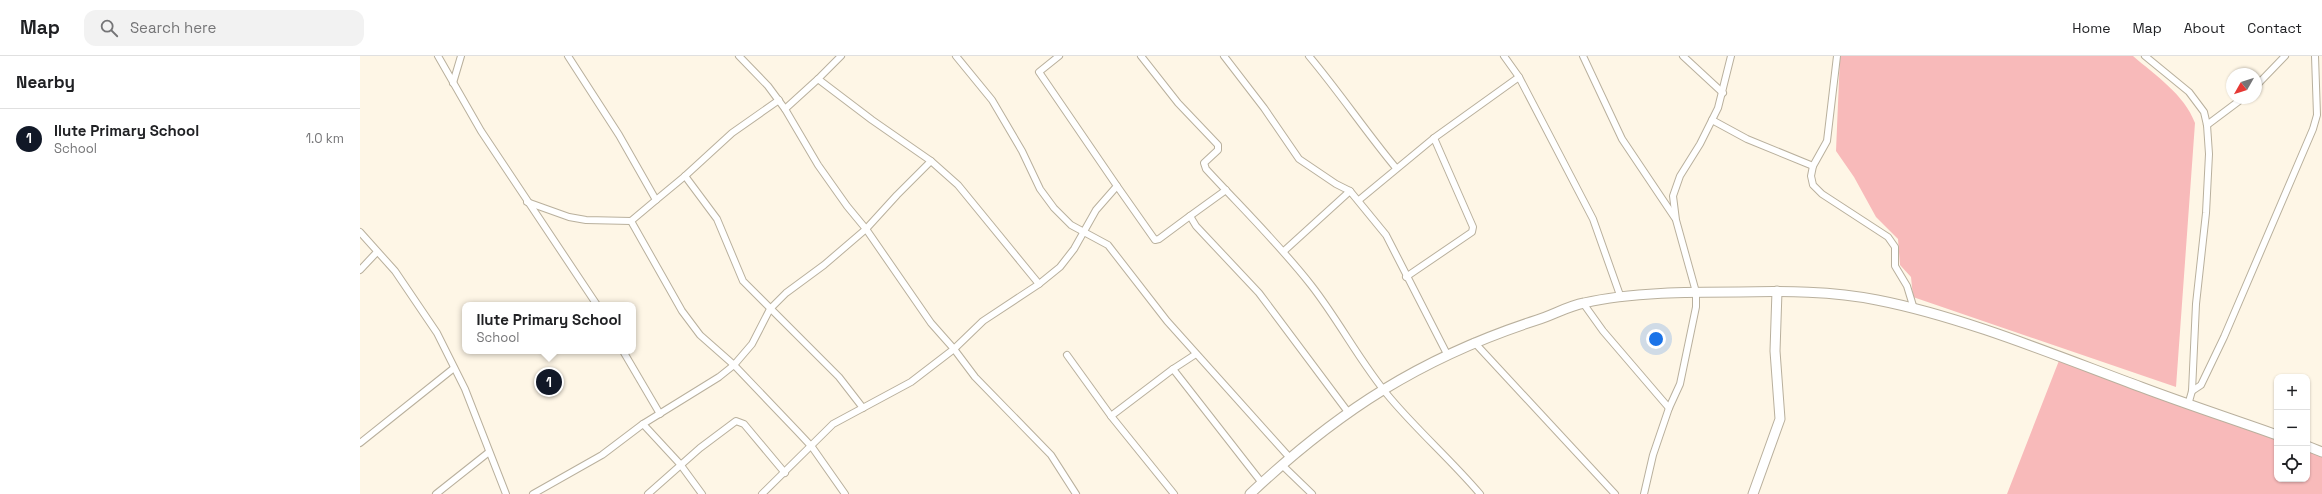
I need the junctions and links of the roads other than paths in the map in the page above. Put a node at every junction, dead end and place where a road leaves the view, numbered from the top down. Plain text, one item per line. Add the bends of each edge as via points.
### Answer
1 (438, 56) edge
2 (461, 56) edge
3 (568, 56) edge
4 (738, 56) edge
5 (841, 56) edge
6 (956, 56) edge
7 (1059, 56) edge
8 (1141, 56) edge
9 (1224, 56) edge
10 (1309, 56) edge
11 (1504, 56) edge
12 (1583, 56) edge
13 (1683, 56) edge
14 (1731, 56) edge
15 (1838, 56) edge
16 (2145, 56) edge
17 (2285, 56) edge
18 (2315, 56) edge
19 (1519, 77) junction
20 (818, 79) junction
21 (2262, 80) edge
22 (453, 83) junction
23 (1723, 93) junction
24 (779, 100) junction
25 (2235, 104) edge
26 (786, 108) junction
27 (1712, 120) junction
28 (2207, 125) junction
29 (1434, 138) junction
30 (931, 161) junction
31 (1812, 166) junction
32 (1396, 168) junction
33 (685, 176) junction
34 (1117, 186) junction
35 (1226, 190) junction
36 (1350, 191) junction
37 (656, 200) junction
38 (1359, 200) junction
39 (527, 202) junction
40 (1190, 216) junction
41 (1676, 220) junction
42 (631, 221) junction
43 (866, 229) junction
44 (1083, 231) junction
45 (360, 232) edge
46 (1284, 251) junction
47 (377, 252) junction
48 (360, 270) edge
49 (1406, 277) junction
50 (1039, 284) junction
51 (1777, 291) junction
52 (1696, 292) junction
53 (1621, 298) junction
54 (594, 302) edge
55 (1583, 303) junction
56 (770, 309) junction
57 (1914, 309) junction
58 (1474, 342) junction
59 (954, 349) junction
60 (625, 354) edge
61 (1196, 354) junction
62 (1447, 354) junction
63 (1066, 355) dead end
64 (734, 365) junction
65 (454, 368) junction
66 (1173, 369) junction
67 (1383, 388) junction
68 (2192, 391) junction
69 (2188, 404) junction
70 (863, 408) junction
71 (1668, 408) junction
72 (1348, 412) junction
73 (660, 414) junction
74 (1111, 416) junction
75 (642, 424) junction
76 (2274, 434) edge
77 (360, 444) edge
78 (2310, 447) edge
79 (812, 448) junction
80 (489, 452) junction
81 (2322, 452) edge
82 (1290, 458) junction
83 (680, 464) junction
84 (1282, 465) junction
85 (785, 473) junction
86 (1262, 483) junction
87 (436, 494) edge
88 (506, 494) edge
89 (533, 494) edge
90 (648, 494) edge
91 (702, 494) edge
92 (762, 494) edge
93 (845, 494) edge
94 (1076, 494) edge
95 (1174, 494) edge
96 (1250, 494) edge
97 (1312, 494) edge
98 (1480, 494) edge
99 (1615, 494) edge
100 (1644, 494) edge
101 (1753, 494) edge

1 - 22 street
2 - 22 street
3 - 37 street via 619,135
4 - 24 street
5 - 20 street
6 - 44 street via 992,100 1022,151 1044,196 1071,225
7 - 34 street via 1039,72
8 - 35 street via 1178,102 1218,145 1218,150 1204,166
9 - 36 street via 1299,159
10 - 32 street via 1332,83 1367,134
11 - 19 street
12 - 41 street via 1622,139
13 - 23 street
14 - 23 street
15 - 31 street via 1827,141
16 - 28 street via 2189,92 2204,112
17 - 21 street
18 - 68 street via 2317,115 2313,129 2224,337 2201,385
19 - 29 street
19 - 53 street via 1593,219
20 - 26 street
20 - 30 street
22 - 39 street
23 - 27 street
24 - 26 street
24 - 33 street via 732,133
25 - 28 street
26 - 43 street via 818,165
27 - 31 street via 1747,139
27 - 41 street via 1680,176 1674,196
28 - 68 street via 2209,154 2206,213 2196,304
29 - 32 street
29 - 49 street via 1472,232
30 - 43 street
30 - 50 street via 958,185
31 - 57 street via 1813,185 1822,194 1892,242 1895,247 1895,266 1907,286
32 - 38 street
33 - 37 street
33 - 56 street via 717,218 740,277
34 - 40 street via 1155,240
34 - 44 street via 1108,194
35 - 40 street
35 - 46 street
36 - 38 street
36 - 46 street
37 - 42 street
38 - 49 street via 1386,235
39 - 42 street via 586,220
39 - 54 street
40 - 72 street via 1196,226 1259,293
41 - 52 street
42 - 64 street via 682,311 700,335
43 - 56 street via 786,293
43 - 59 street via 930,323
44 - 50 street via 1068,257
44 - 61 street via 1108,245
45 - 47 street
46 - 67 street via 1332,313
47 - 48 street
47 - 65 street via 416,300 437,333
49 - 62 street
50 - 59 street via 997,310
51 - 52 main road
51 - 57 main road via 1844,295
51 - 101 main road via 1775,351 1780,419
52 - 53 main road
52 - 71 street via 1696,307 1680,384
53 - 55 main road
55 - 58 main road
55 - 71 street via 1603,331
56 - 64 street via 752,344
56 - 70 street via 839,377
57 - 69 main road via 2070,360
58 - 62 main road
58 - 99 street
59 - 70 street via 911,382
59 - 94 street via 975,377 1051,455
60 - 73 street
61 - 66 street
61 - 82 street
62 - 67 main road
63 - 74 street
64 - 73 street via 719,378
64 - 79 street
65 - 77 street
65 - 80 street via 476,413
66 - 74 street
66 - 86 street
67 - 72 main road
67 - 98 street
68 - 69 street
69 - 76 main road
70 - 79 street via 833,424
71 - 100 street
72 - 82 main road
73 - 75 street
74 - 95 street
75 - 83 street
75 - 89 street via 602,455
78 - 81 main road
79 - 85 street
79 - 93 street
80 - 87 street
80 - 88 street
82 - 84 main road
83 - 85 street via 736,421 740,421
83 - 90 street
83 - 91 street
84 - 86 main road
84 - 97 street
85 - 92 street
86 - 96 main road

